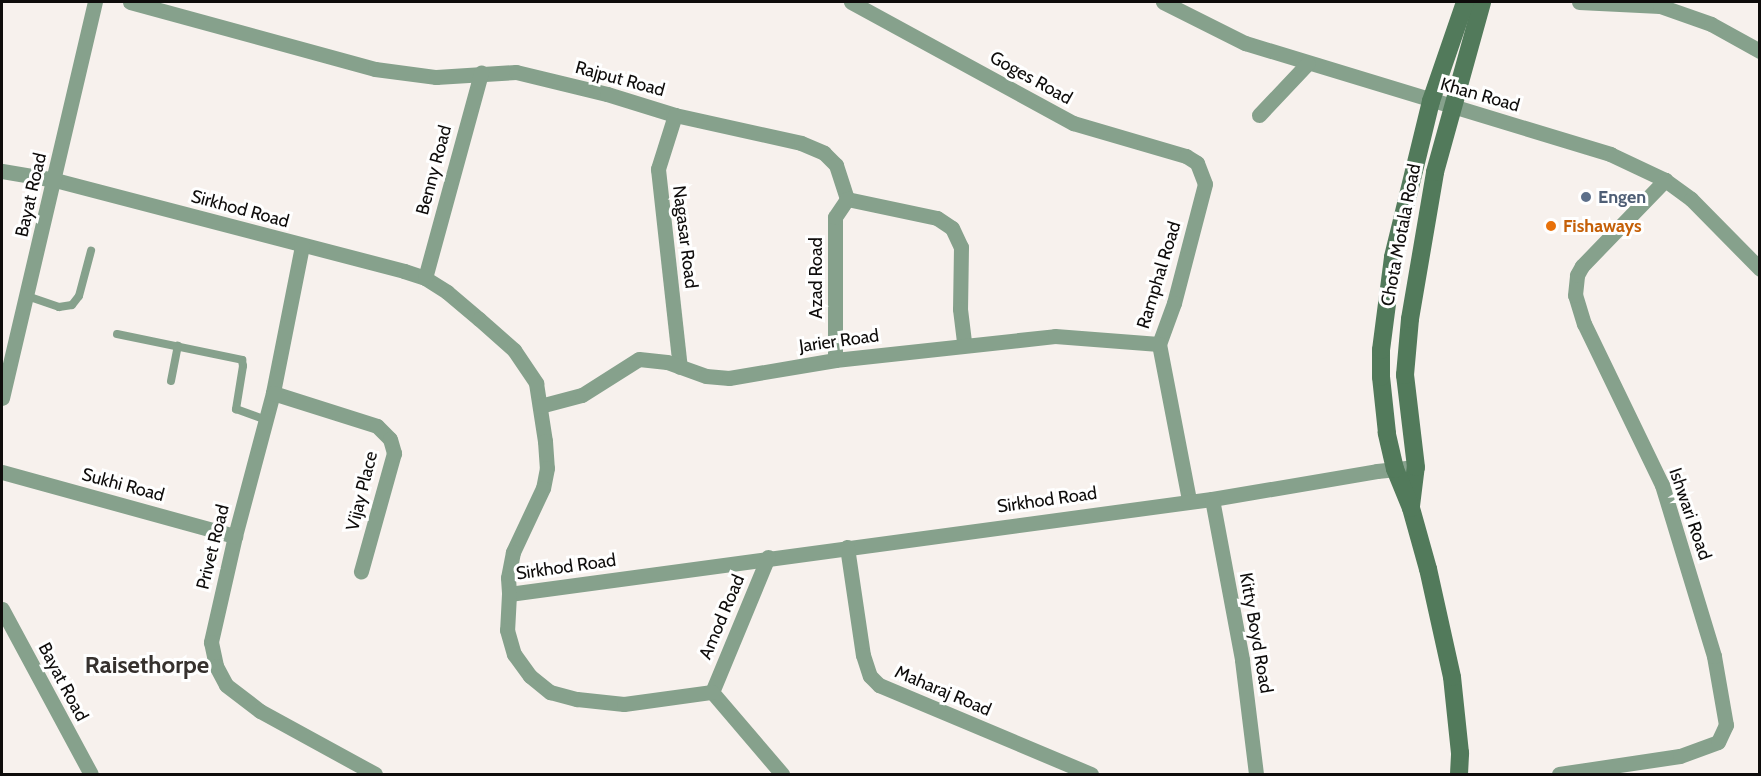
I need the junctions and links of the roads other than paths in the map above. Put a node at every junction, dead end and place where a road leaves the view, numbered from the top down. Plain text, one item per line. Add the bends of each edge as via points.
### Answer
1 (95, 2) edge
2 (130, 2) edge
3 (851, 2) edge
4 (1163, 2) edge
5 (1465, 2) edge
6 (1482, 2) edge
7 (1580, 2) edge
8 (1760, 51) edge
9 (1308, 63) junction
10 (481, 73) junction
11 (1431, 101) junction
12 (1453, 106) junction
13 (1259, 114) dead end
14 (675, 115) junction
15 (1199, 168) joint
16 (2, 171) edge
17 (55, 180) junction
18 (1665, 180) junction
19 (847, 199) junction
20 (302, 246) junction
21 (92, 251) dead end
22 (1760, 269) edge
23 (425, 278) junction
24 (27, 296) junction
25 (117, 334) dead end
26 (964, 344) junction
27 (1159, 344) junction
28 (178, 346) junction
29 (835, 360) junction
30 (680, 367) junction
31 (171, 381) dead end
32 (273, 393) junction
33 (2, 398) edge
34 (540, 406) junction
35 (266, 420) junction
36 (1416, 467) junction
37 (1395, 469) junction
38 (2, 472) edge
39 (1212, 499) junction
40 (1189, 500) junction
41 (1411, 508) junction
42 (235, 536) junction
43 (847, 547) junction
44 (768, 557) junction
45 (362, 571) dead end
46 (509, 594) junction
47 (2, 609) edge
48 (712, 692) junction
49 (91, 774) edge
50 (375, 774) edge
51 (782, 774) edge
52 (1090, 774) edge
53 (1257, 774) edge
54 (1459, 774) edge
55 (1558, 774) edge

1 - 17 street, Bayat Road
2 - 10 street, Rajput Road via 375,69 436,77
3 - 15 street, Goges Road via 1073,123 1186,156
4 - 9 street, Khan Road via 1245,43
5 - 11 street, Chota Motala Road
6 - 12 street, Chota Motala Road
7 - 8 street via 1660,6 1711,24
9 - 11 street, Khan Road
9 - 13 street
10 - 14 street, Rajput Road via 516,72
10 - 23 street, Benny Road
11 - 12 street, Khan Road
11 - 37 street, Chota Motala Road via 1393,257 1381,350 1383,404
12 - 18 street, Khan Road via 1610,154
12 - 36 street, Chota Motala Road via 1435,172 1410,319 1405,375
14 - 19 street, Rajput Road via 801,143 824,153 836,165
14 - 30 street, Nagasar Road via 658,169
15 - 27 street, Ramphal Road via 1205,184 1174,303
16 - 17 street, Sirkhod Road
17 - 20 street, Sirkhod Road
17 - 24 street, Bayat Road
18 - 22 street, Khan Road via 1691,200
18 - 55 street, Ishwari Road via 1582,266 1575,296 1584,324 1662,485 1714,656 1726,725 1718,742 1680,756
19 - 26 street via 937,218 952,228 961,247
19 - 29 street, Azad Road via 835,217
20 - 23 street, Sirkhod Road
20 - 32 street, Privet Road
21 - 24 lane via 79,297 72,304 59,307
23 - 34 street, Sirkhod Road via 514,350 536,383
24 - 33 street, Bayat Road
25 - 28 lane
26 - 27 street, Jarier Road via 1055,336
26 - 29 street, Jarier Road
27 - 40 street, Ramphal Road
28 - 31 lane
28 - 35 lane via 242,360 236,409
29 - 30 street, Jarier Road via 729,378
30 - 34 street, Jarier Road via 639,359 582,395
32 - 35 street, Privet Road
32 - 45 street, Vijay Place via 377,426 390,439 394,453
34 - 46 street, Sirkhod Road via 547,468 543,488 513,552
35 - 42 street, Privet Road
36 - 37 street, Sirkhod Road
36 - 41 street, Chota Motala Road
37 - 39 street, Sirkhod Road
37 - 41 street, Chota Motala Road
38 - 42 street, Sukhi Road
39 - 40 street, Sirkhod Road
39 - 53 street, Kitty Boyd Road via 1242,660
40 - 43 street, Sirkhod Road
41 - 54 street, Chota Motala Road via 1452,677
42 - 50 street, Privet Road via 211,642 222,680 260,711
43 - 44 street, Sirkhod Road
43 - 52 street, Maharaj Road via 863,655 870,676 879,685
44 - 46 street, Sirkhod Road
44 - 48 street, Amod Road
46 - 48 street via 507,630 514,654 530,676 550,692 624,704
47 - 49 street, Bayat Road
48 - 51 street

